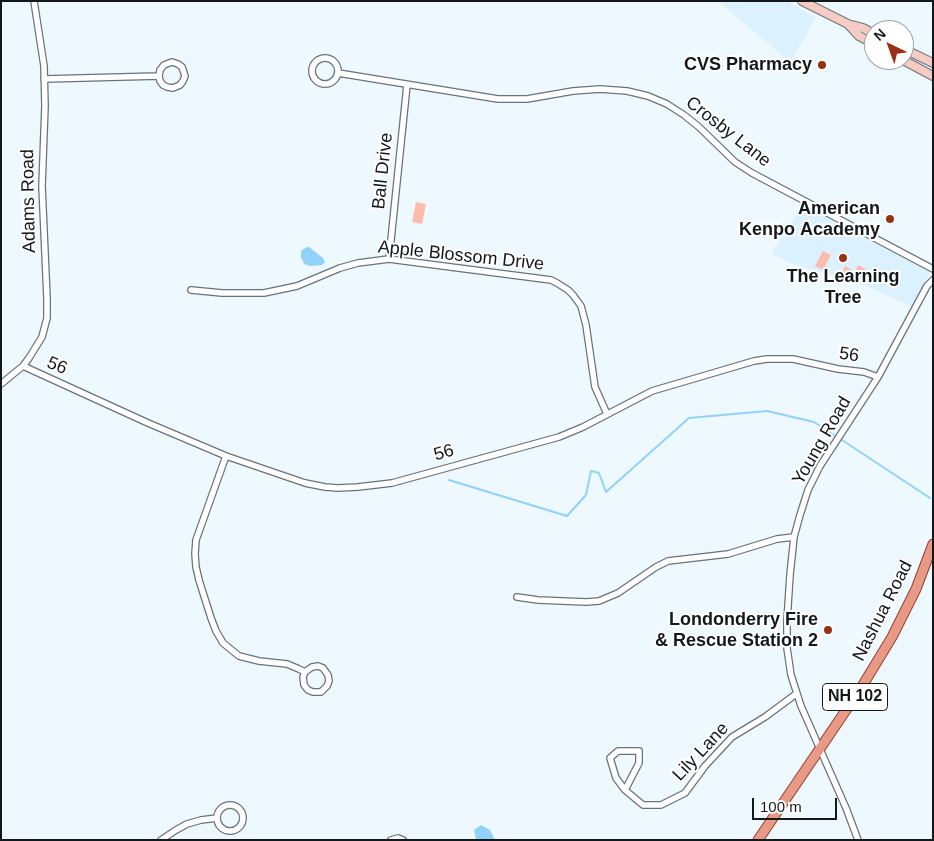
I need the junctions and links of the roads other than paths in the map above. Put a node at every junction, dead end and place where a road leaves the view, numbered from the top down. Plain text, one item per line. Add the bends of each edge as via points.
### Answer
1 (34, 1) edge
2 (802, 1) edge
3 (848, 24) junction
4 (864, 29) edge
5 (864, 39) edge
6 (914, 54) edge
7 (933, 63) edge
8 (914, 66) edge
9 (338, 73) junction
10 (159, 76) junction
11 (933, 76) edge
12 (44, 80) junction
13 (407, 85) junction
14 (389, 260) junction
15 (933, 269) edge
16 (933, 280) edge
17 (191, 290) dead end
18 (23, 366) junction
19 (878, 377) junction
20 (1, 384) edge
21 (607, 414) junction
22 (226, 456) junction
23 (794, 537) junction
24 (933, 544) edge
25 (517, 597) dead end
26 (305, 672) junction
27 (796, 694) junction
28 (820, 748) junction
29 (625, 790) junction
30 (217, 818) junction
31 (161, 840) edge
32 (391, 840) edge
33 (403, 840) edge
34 (758, 840) edge
35 (858, 840) edge

1 - 12 street, Adams Road
2 - 3 main road
3 - 4 main road
3 - 5 main road
6 - 7 main road
8 - 11 main road
9 - 9 street via 336,63 327,58 317,60 311,70 314,79 323,85 333,82
9 - 13 street, Crosby Lane
10 - 10 street via 161,83 170,88 180,85 185,76 182,68 172,62 164,65
10 - 12 street
12 - 18 street, Adams Road via 42,186 47,312 42,336
13 - 14 street, Ball Drive
13 - 15 street, Crosby Lane via 508,100 600,90 648,96 684,115 748,171
14 - 17 street, Apple Blossom Drive via 358,263 297,286 264,293
14 - 21 street, Apple Blossom Drive via 544,279 563,286 577,300 583,312 593,379
16 - 19 street, Young Road
18 - 20 street, Adams Road
18 - 22 street, 56
19 - 21 street, 56 via 794,359 767,359 665,386
19 - 23 street, Young Road via 814,478
21 - 22 street, 56 via 559,437 372,486 338,488 311,485
22 - 26 street via 195,547 196,567 211,618 223,643 239,656 291,665
23 - 25 street via 728,554 668,561 618,593 599,601
23 - 27 street, Young Road via 787,648
24 - 28 main road, Nashua Road / NH 102 via 916,589 892,637
26 - 26 street via 303,683 308,690 324,690 329,678 323,668 312,667
27 - 28 street, Young Road
27 - 29 street, Lily Lane via 732,736 685,794 661,805 643,805
28 - 34 main road, Nashua Road / NH 102
28 - 35 street, Young Road
29 - 29 street, Lily Lane via 616,778 610,758 618,751 639,751 638,763
30 - 30 street via 222,828 229,830 234,830 242,822 241,812 233,805 221,808
30 - 31 street via 192,822
32 - 33 street

